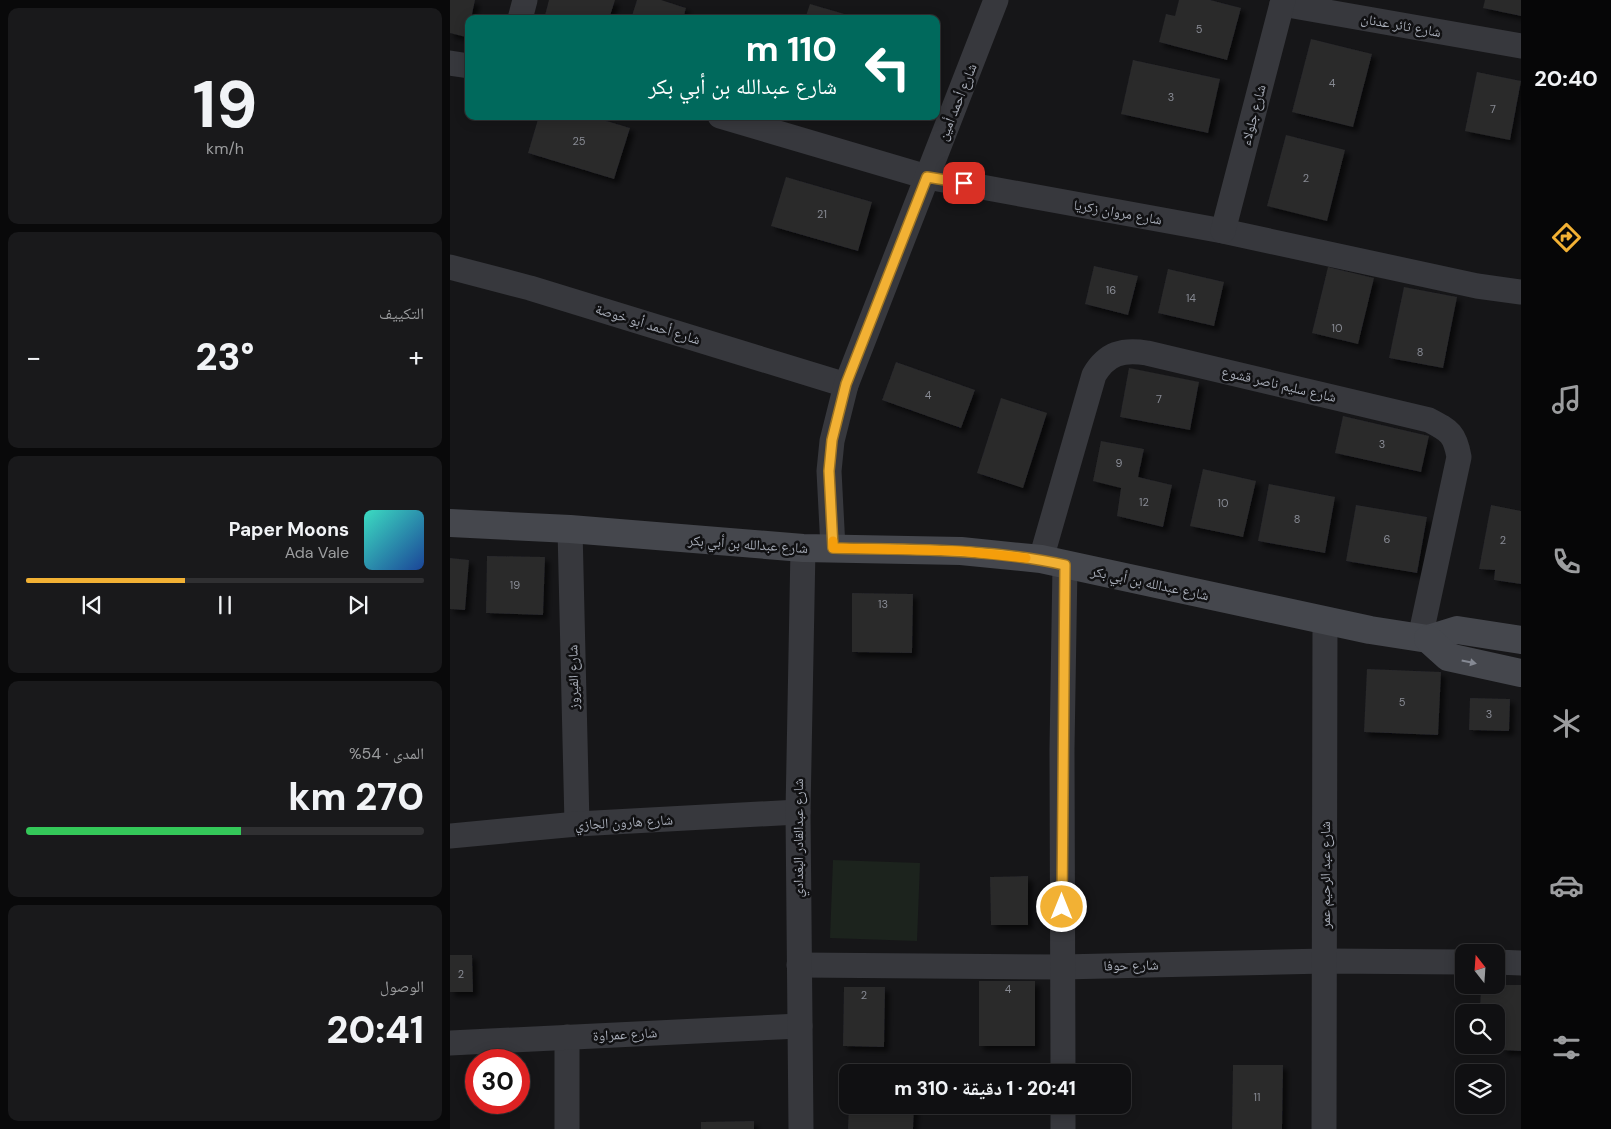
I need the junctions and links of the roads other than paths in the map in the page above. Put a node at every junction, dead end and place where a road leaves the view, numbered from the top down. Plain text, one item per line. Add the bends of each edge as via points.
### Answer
1 (524, 0) edge
2 (996, 0) edge
3 (1282, 2) edge
4 (521, 15) edge
5 (1521, 46) edge
6 (450, 63) edge
7 (465, 65) edge
8 (734, 120) edge
9 (927, 177) junction
10 (1223, 231) junction
11 (450, 267) edge
12 (1521, 292) edge
13 (846, 384) junction
14 (450, 524) edge
15 (570, 529) junction
16 (803, 548) junction
17 (833, 548) junction
18 (1053, 562) junction
19 (1325, 621) junction
20 (1424, 639) junction
21 (1521, 640) edge
22 (1521, 673) edge
23 (798, 812) junction
24 (577, 824) junction
25 (450, 836) edge
26 (1325, 961) junction
27 (1455, 962) edge
28 (1505, 962) edge
29 (1521, 963) edge
30 (799, 965) junction
31 (1062, 967) junction
32 (800, 1026) junction
33 (567, 1037) junction
34 (450, 1043) edge
35 (1063, 1064) edge
36 (1063, 1114) edge
37 (567, 1129) edge
38 (801, 1129) edge
39 (1063, 1129) edge
40 (1324, 1129) edge

1 - 4 street
2 - 9 street, شارع أحمد أمين
3 - 5 street, شارع ثائر عدنان
3 - 10 street, شارع جلولاء
6 - 7 street
8 - 9 street, شارع مروان زكريا
9 - 10 street, شارع مروان زكريا
9 - 13 street, شارع أحمد أمين
10 - 12 street, شارع مروان زكريا via 1477,286
11 - 13 street, شارع أحمد أبو خوصة via 530,288
13 - 17 street, شارع أحمد أمين via 832,440 829,471
14 - 15 street, شارع عبدالله بن أبي بكر
15 - 16 street, شارع عبدالله بن أبي بكر
15 - 24 street, شارع الفيروز
16 - 17 street, شارع عبدالله بن أبي بكر
16 - 23 street, شارع عبدالقادر البغدادي
17 - 18 street, شارع عبدالله بن أبي بكر via 961,551
18 - 19 street, شارع عبدالله بن أبي بكر
18 - 20 street, شارع سليم ناصر قشوع via 1094,375 1109,356 1133,351 1147,353 1429,420 1448,430 1456,441 1459,457
18 - 31 street, شارع سليم ناصر قشوع
19 - 20 street, شارع عبدالله بن أبي بكر
19 - 26 street, شارع عبد الرحيم عمر
20 - 21 street, شارع عبدالله بن أبي بكر via 1457,630
20 -> 22 street via 1448,658
23 - 24 street, شارع هارون الجازي
23 - 30 street, شارع عبدالقادر البغدادي
24 - 25 street, شارع هارون الجازي
26 - 27 street, شارع حوفا
26 - 31 street, شارع حوفا
26 - 40 street, شارع عبد الرحيم عمر
28 - 29 street
30 - 31 street, شارع حوفا
30 - 32 street, شارع عبدالقادر البغدادي
31 - 35 street, شارع سليم ناصر قشوع
32 - 33 street, شارع عمراوة
32 - 38 street, شارع عبدالقادر البغدادي
33 - 34 street, شارع عمراوة
33 - 37 street
36 - 39 street

